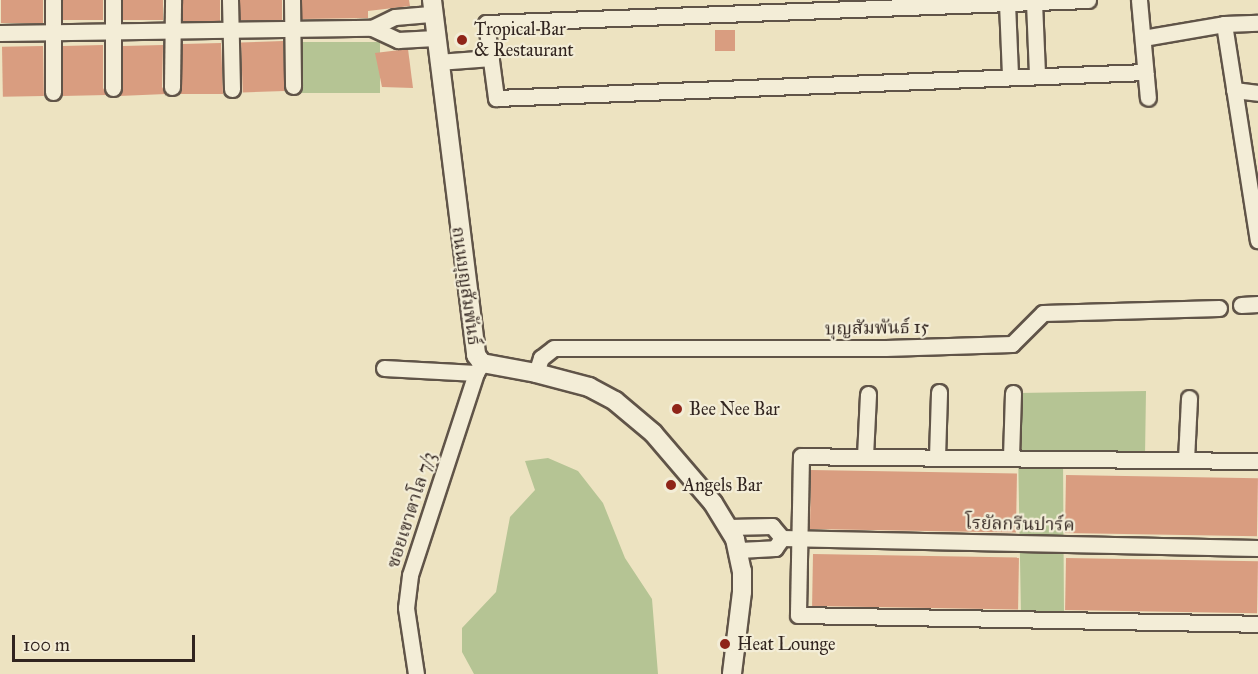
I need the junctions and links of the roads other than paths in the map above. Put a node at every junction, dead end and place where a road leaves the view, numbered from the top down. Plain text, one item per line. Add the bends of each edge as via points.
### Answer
1 (53, 0) edge
2 (113, 0) edge
3 (173, 0) edge
4 (230, 0) edge
5 (292, 0) edge
6 (1088, 0) edge
7 (1139, 0) edge
8 (1034, 2) junction
9 (1007, 3) junction
10 (433, 7) edge
11 (1258, 23) edge
12 (1224, 24) junction
13 (372, 28) junction
14 (292, 29) junction
15 (230, 30) junction
16 (173, 31) junction
17 (114, 32) junction
18 (0, 33) edge
19 (53, 33) junction
20 (435, 38) junction
21 (1143, 38) junction
22 (491, 58) junction
23 (438, 62) junction
24 (1145, 72) junction
25 (1036, 75) junction
26 (1010, 76) junction
27 (293, 86) dead end
28 (172, 87) dead end
29 (113, 88) dead end
30 (232, 89) dead end
31 (1234, 90) junction
32 (53, 92) dead end
33 (1258, 93) edge
34 (1148, 98) dead end
35 (1251, 166) edge
36 (1258, 240) edge
37 (1258, 304) edge
38 (1241, 305) dead end
39 (1219, 308) dead end
40 (384, 368) dead end
41 (479, 368) junction
42 (536, 373) junction
43 (939, 392) dead end
44 (1013, 393) dead end
45 (868, 394) dead end
46 (1188, 398) dead end
47 (865, 456) junction
48 (937, 457) junction
49 (1011, 457) junction
50 (1186, 460) junction
51 (1258, 461) edge
52 (729, 527) junction
53 (782, 538) junction
54 (801, 538) junction
55 (1258, 548) edge
56 (739, 550) junction
57 (1258, 624) edge
58 (416, 674) edge
59 (732, 674) edge

1 - 19 street
2 - 17 street
3 - 16 street
4 - 15 street
5 - 14 street
6 - 8 street
7 - 21 street
8 - 9 street
8 - 25 street
9 - 22 street via 486,23
9 - 26 street
10 - 13 street
10 - 20 street, ถนนบุญสัมพันธ์
11 - 12 street
12 - 21 street
12 - 31 street
13 - 14 street
13 - 20 street via 398,40
14 - 15 street
14 - 27 street
15 - 16 street
15 - 30 street
16 - 17 street
16 - 28 street
17 - 19 street
17 - 29 street
18 - 19 street
19 - 32 street
20 - 23 street, ถนนบุญสัมพันธ์
21 - 24 street
22 - 23 street
22 - 26 street via 496,98
23 - 41 street, ถนนบุญสัมพันธ์ via 472,342
24 - 25 street
24 - 34 street
25 - 26 street
31 - 33 street
31 - 35 street
35 - 36 street
37 - 38 street
39 - 42 street, บุญสัมพันธ์ 15 via 1043,313 1012,344 554,348 541,358
40 - 41 street
41 - 42 street, ถนนบุญสัมพันธ์
41 - 58 street, ซอยเขาตาโล 7/3 via 410,575 406,608
42 - 52 street, ถนนบุญสัมพันธ์ via 589,387 615,401 653,433
43 - 48 street
44 - 49 street
45 - 47 street
46 - 50 street
47 - 48 street
47 - 54 street via 801,456
48 - 49 street
49 - 50 street
50 - 51 street
52 - 53 street, โรยัลกรีนปาร์ค via 772,526
52 - 56 street, ถนนบุญสัมพันธ์
53 - 54 street, โรยัลกรีนปาร์ค
53 - 56 street, โรยัลกรีนปาร์ค via 775,548
54 - 55 street, โรยัลกรีนปาร์ค
54 - 57 street via 798,615
56 - 59 street, ถนนบุญสัมพันธ์ via 742,592

